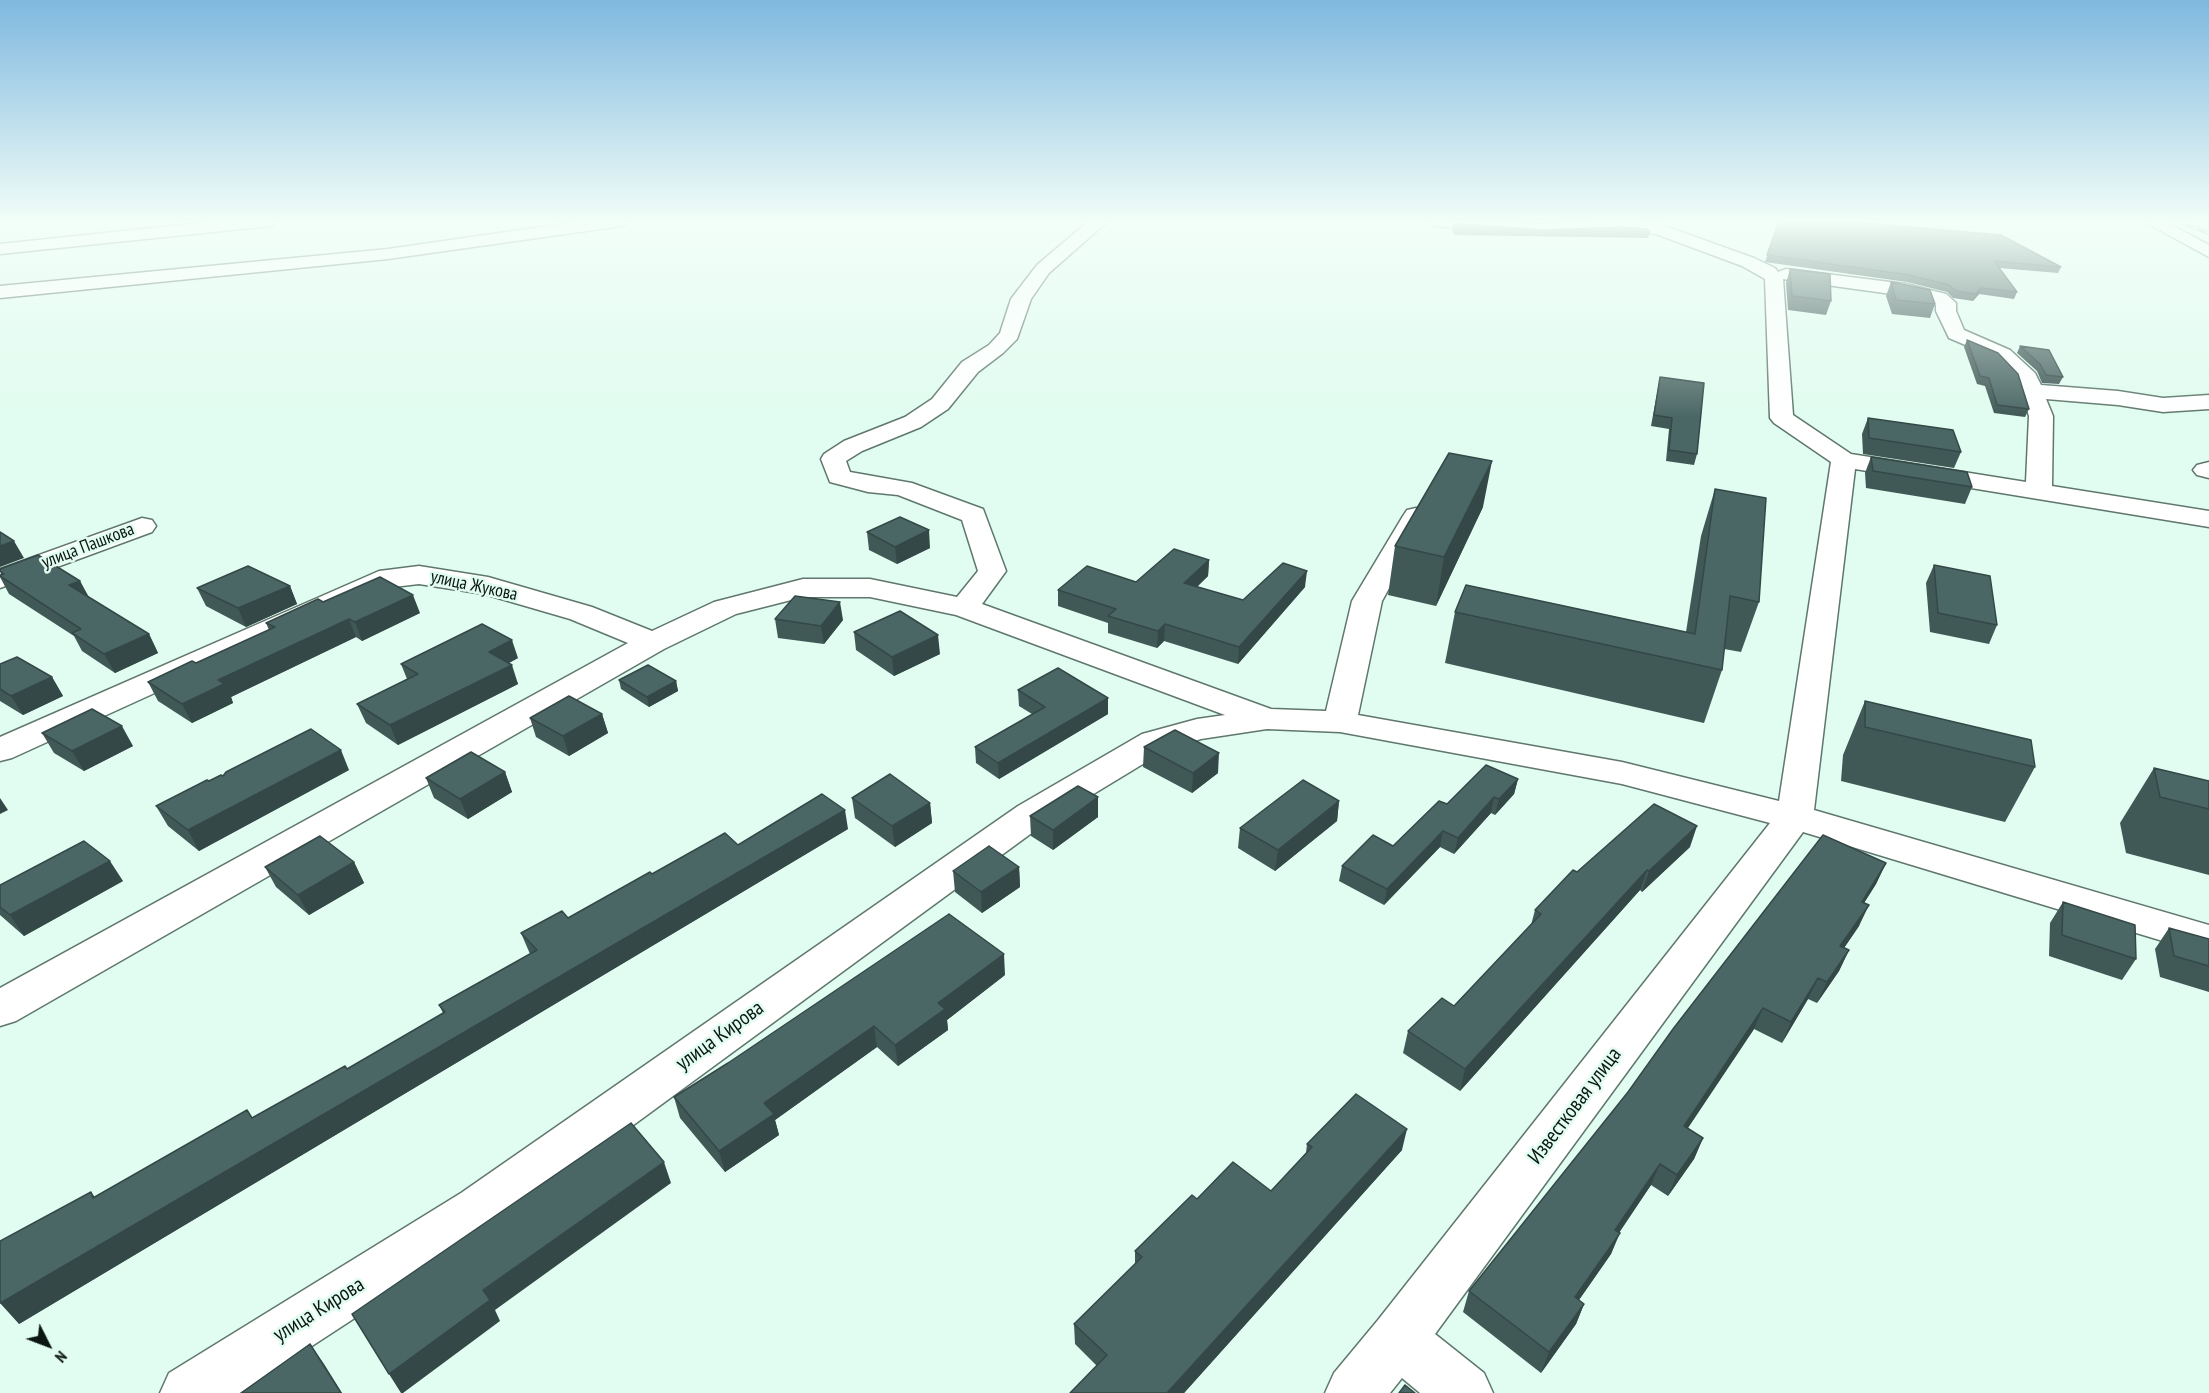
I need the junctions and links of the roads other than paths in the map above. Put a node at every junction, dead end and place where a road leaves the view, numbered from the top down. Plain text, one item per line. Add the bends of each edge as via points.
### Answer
1 (61, 286) edge
2 (1031, 286) edge
3 (1772, 286) edge
4 (1867, 286) edge
5 (0, 292) edge
6 (2031, 391) junction
7 (2209, 402) edge
8 (1844, 460) junction
9 (2039, 492) junction
10 (1429, 493) edge
11 (2209, 519) edge
12 (142, 526) dead end
13 (0, 579) edge
14 (964, 608) junction
15 (653, 642) junction
16 (1267, 719) junction
17 (1340, 722) junction
18 (0, 750) edge
19 (1795, 817) junction
20 (2209, 940) edge
21 (0, 1009) edge
22 (1398, 1339) junction
23 (189, 1393) edge
24 (1354, 1393) edge
25 (1464, 1393) edge

1 - 5 street
2 - 14 street via 1021,299 1010,335 970,367 940,404 913,422 853,446 833,459 839,477 903,488 974,515 992,571
3 - 8 street via 1782,418
4 - 6 street via 1939,298 1946,303 1956,334 2003,354 2026,378
6 - 7 street via 2163,405
6 - 9 street via 2041,416
8 - 9 street
8 - 19 street
9 - 11 street
10 - 17 street via 1367,601
12 - 13 street, улица Пашкова
14 - 15 street via 870,588 803,588 725,608
14 - 16 street
15 - 18 street, улица Жукова via 581,613 488,586 419,575 379,580
15 - 21 street
16 - 17 street
16 - 23 street, улица Кирова via 1197,729 1154,742 1031,815 479,1209
17 - 19 street via 1622,773
19 - 20 street
19 - 22 street, Известковая улица
22 - 24 street, Известковая улица
22 - 25 street

